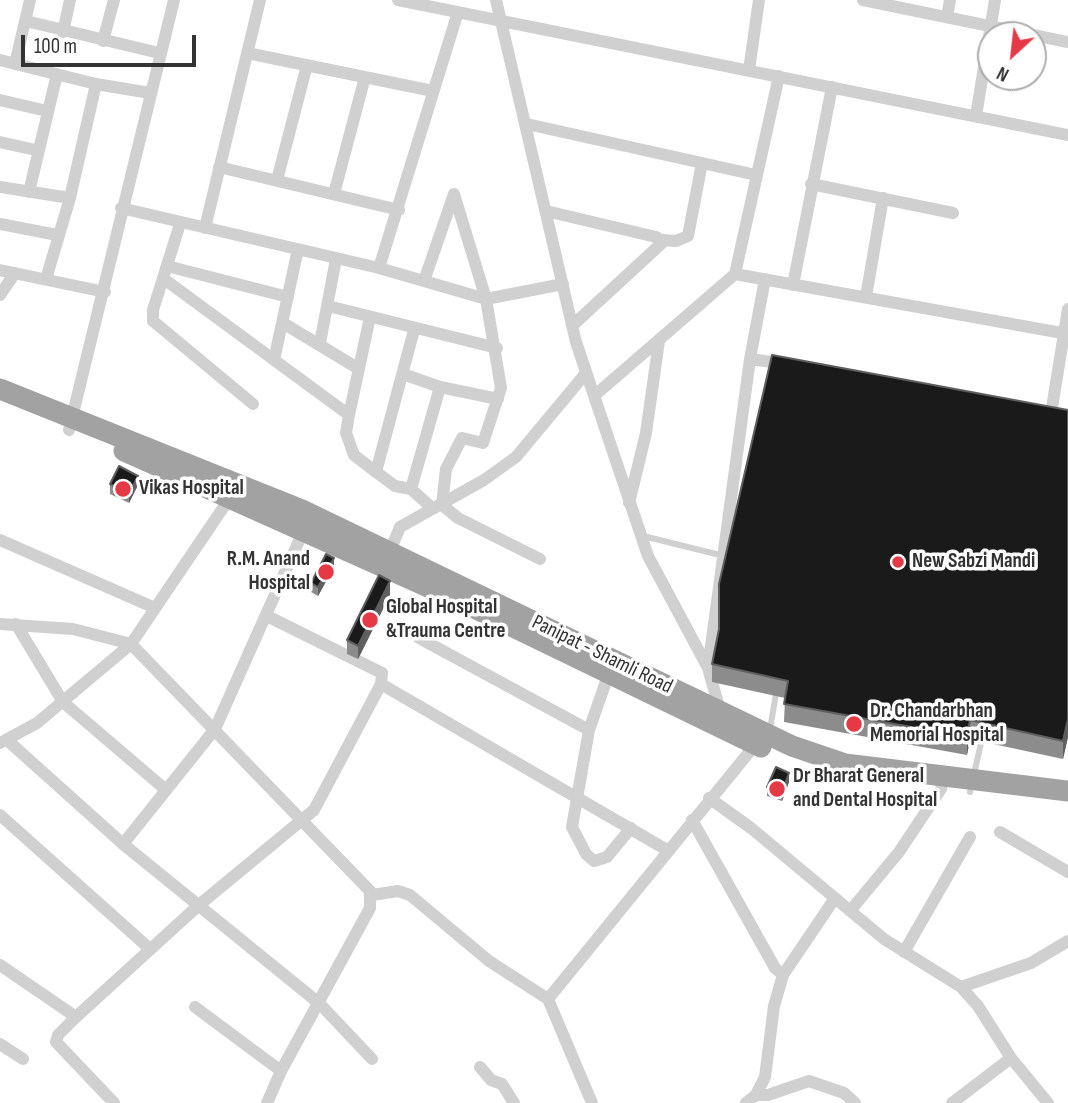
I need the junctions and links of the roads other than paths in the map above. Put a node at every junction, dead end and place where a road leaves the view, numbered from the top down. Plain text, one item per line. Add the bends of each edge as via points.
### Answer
1 (30, 0) edge
2 (70, 0) edge
3 (114, 0) edge
4 (174, 0) edge
5 (260, 0) edge
6 (398, 0) edge
7 (496, 0) edge
8 (759, 0) edge
9 (863, 0) edge
10 (950, 0) edge
11 (995, 0) edge
12 (904, 4) edge
13 (458, 12) junction
14 (947, 17) junction
15 (26, 21) junction
16 (990, 21) edge
17 (500, 22) junction
18 (977, 23) edge
19 (63, 32) junction
20 (1047, 38) edge
21 (103, 41) junction
22 (1068, 42) edge
23 (159, 53) junction
24 (247, 53) junction
25 (0, 60) edge
26 (15, 64) junction
27 (307, 65) junction
28 (749, 70) junction
29 (57, 74) junction
30 (779, 76) junction
31 (365, 77) junction
32 (96, 84) junction
33 (832, 87) junction
34 (433, 91) junction
35 (980, 91) edge
36 (150, 93) junction
37 (0, 100) edge
38 (47, 111) junction
39 (976, 116) junction
40 (527, 124) junction
41 (1068, 135) edge
42 (0, 142) edge
43 (36, 150) junction
44 (702, 163) junction
45 (219, 167) junction
46 (756, 175) junction
47 (277, 180) junction
48 (811, 184) junction
49 (0, 187) edge
50 (29, 192) junction
51 (334, 194) junction
52 (70, 198) junction
53 (883, 198) junction
54 (121, 208) junction
55 (399, 210) junction
56 (547, 211) junction
57 (953, 213) dead end
58 (0, 224) edge
59 (180, 224) junction
60 (205, 228) junction
61 (57, 235) junction
62 (662, 240) junction
63 (298, 249) junction
64 (335, 259) junction
65 (379, 268) junction
66 (0, 270) edge
67 (165, 273) junction
68 (15, 274) junction
69 (735, 274) junction
70 (46, 279) junction
71 (765, 279) junction
72 (424, 281) junction
73 (563, 284) junction
74 (793, 285) junction
75 (105, 292) junction
76 (0, 295) edge
77 (866, 296) junction
78 (288, 297) junction
79 (486, 299) junction
80 (328, 306) junction
81 (1068, 309) edge
82 (370, 317) junction
83 (283, 323) junction
84 (573, 325) junction
85 (414, 330) junction
86 (1066, 334) edge
87 (659, 341) junction
88 (320, 343) junction
89 (497, 348) junction
90 (750, 359) junction
91 (274, 360) junction
92 (804, 366) edge
93 (359, 369) junction
94 (586, 373) junction
95 (403, 374) junction
96 (440, 387) junction
97 (0, 389) edge
98 (594, 396) junction
99 (498, 399) junction
100 (0, 404) edge
101 (253, 404) dead end
102 (1045, 412) junction
103 (349, 415) junction
104 (1068, 417) edge
105 (71, 423) junction
106 (1048, 427) edge
107 (376, 472) junction
108 (411, 489) junction
109 (229, 499) junction
110 (629, 503) junction
111 (436, 506) junction
112 (307, 522) junction
113 (641, 536) junction
114 (0, 540) edge
115 (390, 551) junction
116 (729, 557) junction
117 (540, 559) dead end
118 (155, 608) junction
119 (267, 616) junction
120 (0, 624) edge
121 (16, 624) junction
122 (419, 638) dead end
123 (131, 644) junction
124 (611, 668) junction
125 (708, 668) junction
126 (778, 683) edge
127 (381, 684) junction
128 (63, 702) junction
129 (720, 722) junction
130 (985, 726) edge
131 (215, 729) junction
132 (589, 730) junction
133 (762, 740) junction
134 (4, 742) edge
135 (942, 783) junction
136 (971, 786) junction
137 (166, 790) junction
138 (1068, 791) edge
139 (577, 797) junction
140 (709, 798) junction
141 (1068, 803) edge
142 (692, 820) junction
143 (3, 821) edge
144 (300, 822) junction
145 (631, 828) junction
146 (1000, 832) dead end
147 (970, 837) dead end
148 (123, 844) junction
149 (667, 850) junction
150 (1068, 872) edge
151 (372, 895) junction
152 (835, 898) junction
153 (199, 905) junction
154 (850, 911) junction
155 (1068, 941) edge
156 (150, 949) junction
157 (904, 952) junction
158 (0, 965) edge
159 (783, 975) junction
160 (961, 987) junction
161 (548, 999) junction
162 (320, 1004) junction
163 (195, 1007) dead end
164 (76, 1017) junction
165 (0, 1044) edge
166 (1012, 1058) junction
167 (23, 1059) dead end
168 (372, 1059) dead end
169 (480, 1067) dead end
170 (281, 1070) junction
171 (751, 1099) edge
172 (114, 1103) edge
173 (267, 1103) edge
174 (514, 1103) edge
175 (592, 1103) edge
176 (855, 1103) edge
177 (952, 1103) edge
178 (1048, 1103) edge

1 - 15 street
2 - 19 street
3 - 21 street
4 - 23 street
5 - 24 street
6 - 13 street
7 - 17 street
8 - 28 street
9 - 12 street
10 - 14 street
11 - 16 street
12 - 14 street
13 - 17 street
13 - 34 street
14 - 18 street
15 - 19 street
15 - 26 street
17 - 28 street
17 - 40 street
19 - 21 street
20 - 22 street
21 - 23 street
23 - 36 street
24 - 27 street
24 - 45 street
25 - 26 street
26 - 29 street
27 - 31 street
27 - 47 street
28 - 30 street
29 - 32 street
29 - 38 street
30 - 33 street
30 - 46 street
31 - 34 street
31 - 51 street
32 - 36 street
32 - 52 street
33 - 39 street
33 - 48 street
34 - 55 street
35 - 39 street
36 - 54 street
37 - 38 street
38 - 43 street
39 - 41 street
40 - 44 street
40 - 56 street
42 - 43 street
43 - 50 street
44 - 46 street
44 - 62 street via 688,236
45 - 47 street
45 - 60 street
46 - 69 street
47 - 51 street
48 - 53 street
48 - 74 street
49 - 50 street
50 - 52 street
51 - 55 street
52 - 61 street
53 - 57 street
53 - 77 street
54 - 59 street
54 - 75 street
55 - 65 street
56 - 62 street
56 - 73 street
58 - 61 street
59 - 60 street
59 - 67 street
60 - 63 street
61 - 70 street
62 - 84 street via 661,247
63 - 64 street
63 - 78 street
64 - 65 street
64 - 80 street
65 - 72 street
66 - 68 street
67 - 78 street
67 - 91 street
67 - 101 street via 153,310 155,326
68 - 70 street
68 - 76 street
69 - 71 street
69 - 87 street
70 - 75 street
71 - 74 street
71 - 90 street
72 - 79 street
72 - 79 street via 454,194
73 - 79 street
73 - 84 street
74 - 77 street
75 - 105 street
77 - 86 street
78 - 83 street
79 - 89 street
80 - 82 street
80 - 88 street
81 - 86 street
82 - 85 street
82 - 93 street
83 - 88 street
83 - 91 street
84 - 94 street
85 - 89 street
85 - 95 street
86 - 102 street
87 - 98 street
87 - 110 street via 651,408
88 - 93 street
89 - 99 street
90 - 92 street
90 - 116 street
91 - 103 street
93 - 103 street
94 - 98 street
94 - 111 street via 516,457
95 - 96 street
95 - 107 street
96 - 99 street
96 - 108 street
97 - 105 highway, Panipat - Shamli Road
98 - 110 street
99 - 111 street via 483,443 462,439 446,469
100 - 105 highway, Panipat - Shamli Road
102 - 104 street
102 - 106 lane
103 - 107 street via 345,433 354,455
105 - 109 highway, Panipat - Shamli Road
105 - 112 highway, Panipat - Shamli Road
107 - 108 street via 395,486
108 - 111 street
109 - 112 highway, Panipat - Shamli Road
109 - 118 street
110 - 113 street
111 - 115 street via 400,527
111 - 117 street
112 - 115 highway, Panipat - Shamli Road
112 - 119 street
112 - 124 highway, Panipat - Shamli Road via 466,604
113 - 116 lane
113 - 125 street
114 - 118 street
115 - 124 highway, Panipat - Shamli Road
116 - 125 street
118 - 123 street
119 - 127 street via 378,669
119 - 131 street
120 - 121 street
121 - 123 street via 74,629
121 - 128 street
122 - 132 street
123 - 128 street
123 - 131 street
124 - 129 highway, Panipat - Shamli Road
124 - 132 street
125 - 129 street
126 - 133 lane
127 - 139 street
127 - 144 street via 316,807
128 - 134 street
128 - 137 street
129 - 133 highway, Panipat - Shamli Road
130 - 136 lane
131 - 137 street
131 - 144 street
132 - 139 street
133 - 135 highway, Panipat - Shamli Road via 844,778
133 - 140 street
134 - 148 street
135 - 136 highway, Panipat - Shamli Road
135 - 154 street via 899,852
136 - 138 highway, Panipat - Shamli Road
136 - 141 highway, Panipat - Shamli Road
137 - 148 street
139 - 145 street
139 - 145 street via 573,832 592,859 607,857
140 - 142 street
140 - 152 street
142 - 149 street
142 - 159 street via 773,965
143 - 156 street
144 - 151 street
144 - 153 street
145 - 149 street
146 - 150 street
147 - 157 street
148 - 153 street
149 - 161 street
151 - 161 street via 398,891 410,895 489,961
151 - 162 street via 370,908
152 - 154 street
152 - 159 street
153 - 156 street
153 - 162 street
154 - 157 street
155 - 160 street via 1031,963
156 - 164 street
157 - 160 street
158 - 164 street
159 - 171 street via 765,1077
160 - 166 street
161 - 175 street
162 - 168 street
162 - 170 street
163 - 170 street
164 - 172 street via 57,1042
165 - 167 street
166 - 177 street
166 - 178 street
169 - 174 street via 491,1080 502,1084
170 - 173 street
171 - 176 street via 809,1081 844,1093

